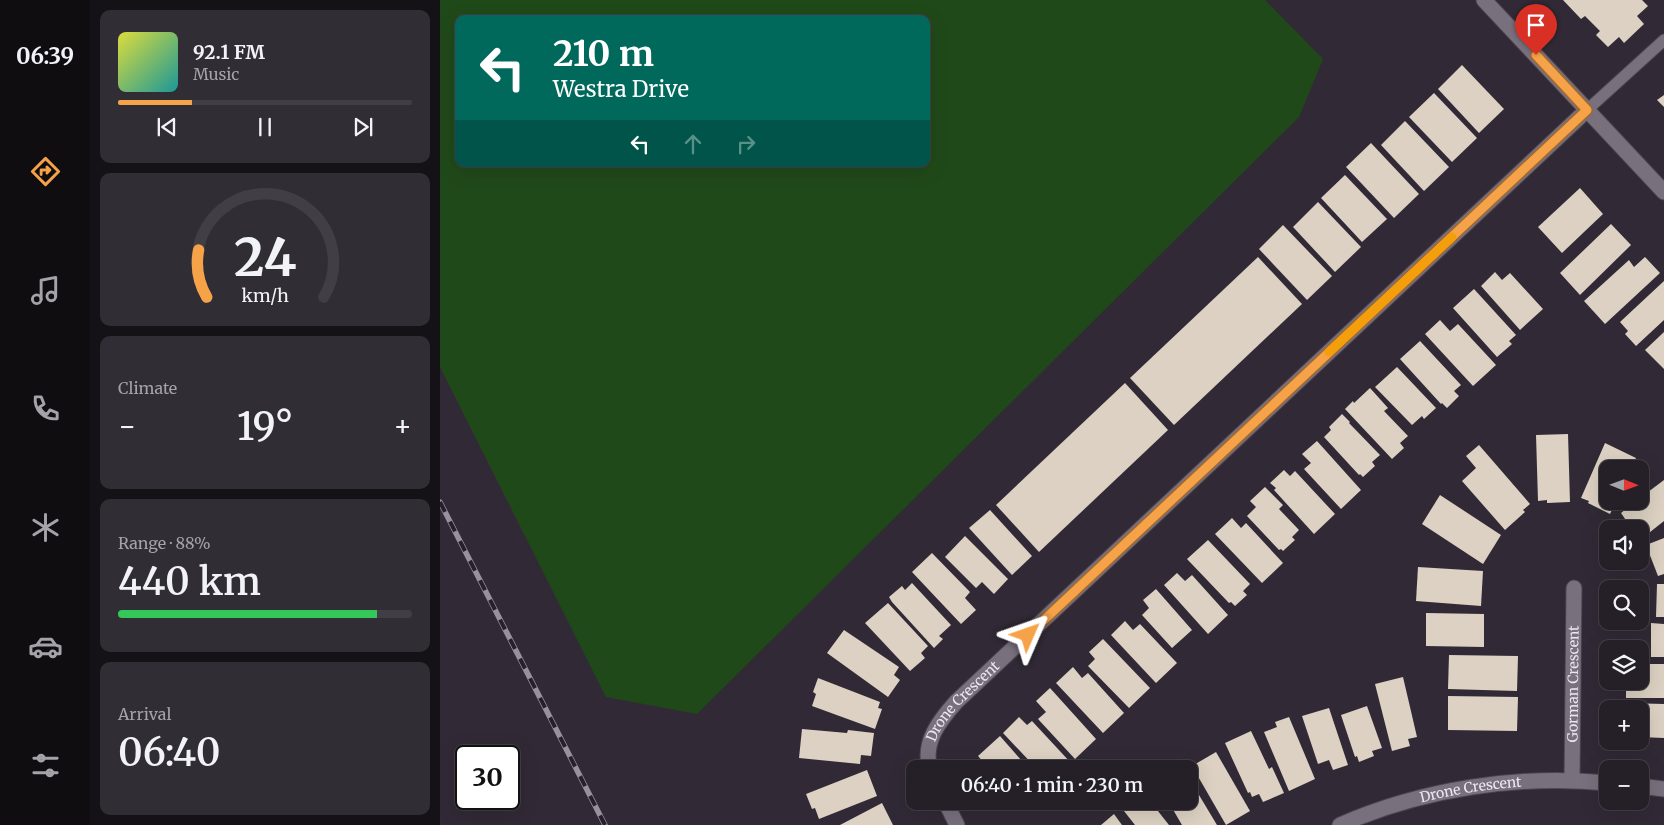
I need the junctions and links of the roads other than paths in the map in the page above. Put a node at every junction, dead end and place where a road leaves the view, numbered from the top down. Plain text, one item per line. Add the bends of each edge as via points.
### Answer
1 (1484, 0) edge
2 (1664, 40) edge
3 (1587, 110) junction
4 (1664, 192) edge
5 (1574, 588) dead end
6 (929, 760) edge
7 (1572, 779) junction
8 (1599, 782) edge
9 (1649, 787) edge
10 (1664, 789) edge
11 (950, 810) edge
12 (957, 825) edge
13 (1340, 825) edge

1 - 3 street
2 - 3 lane
3 - 4 street
3 - 6 street, Drone Crescent via 956,702 940,720 932,737
5 - 7 street, Gorman Crescent
7 - 8 street, Drone Crescent
7 - 13 street, Drone Crescent via 1498,784 1430,796
9 - 10 street
11 - 12 street

